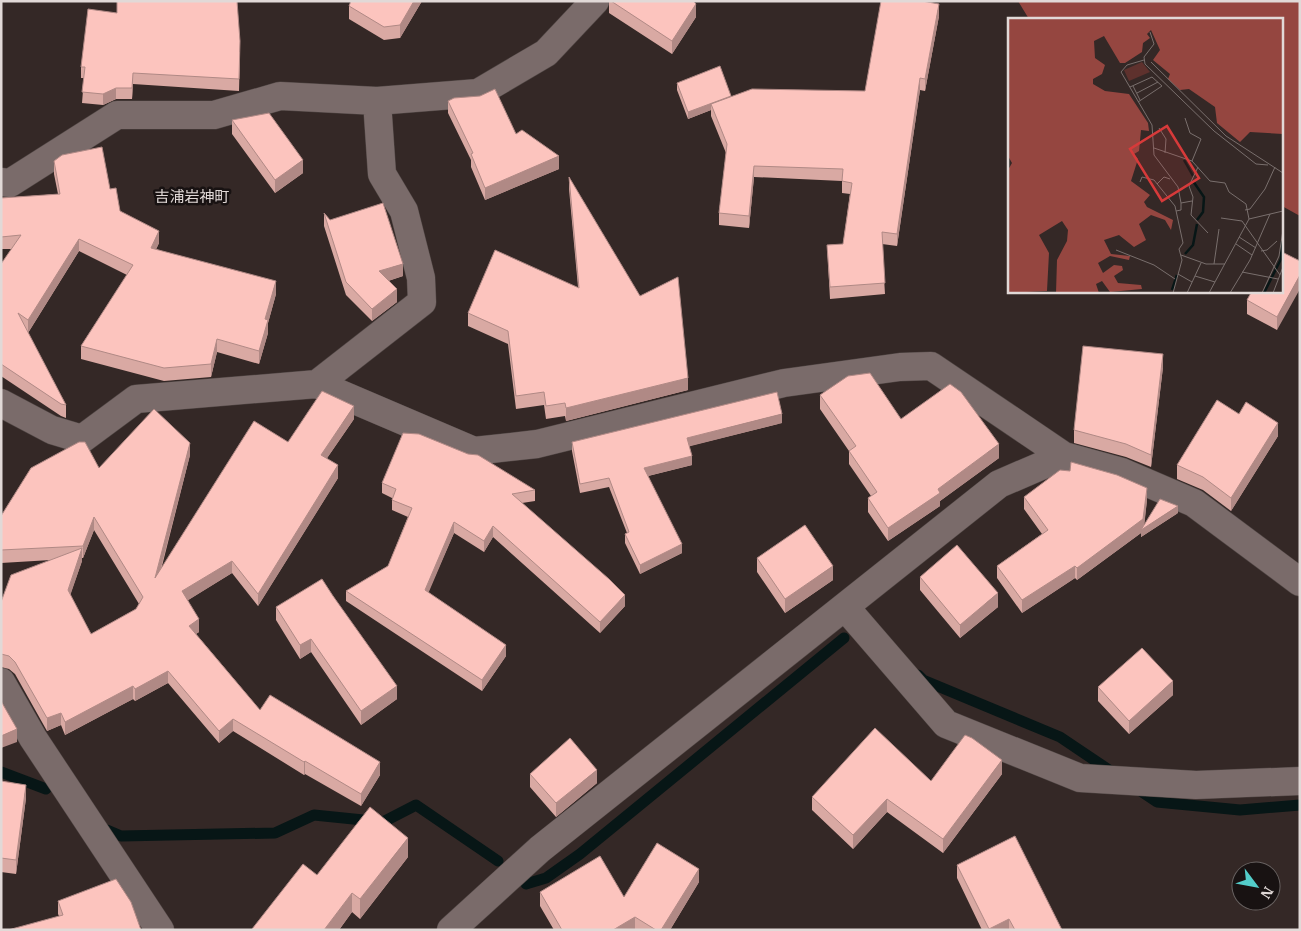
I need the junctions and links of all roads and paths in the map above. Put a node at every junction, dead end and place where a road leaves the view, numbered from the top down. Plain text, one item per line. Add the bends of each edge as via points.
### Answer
1 (595, 1) edge
2 (378, 101) junction
3 (1, 182) edge
4 (317, 384) junction
5 (1, 403) edge
6 (1064, 456) junction
7 (1300, 582) edge
8 (845, 607) junction
9 (1, 682) edge
10 (1300, 781) edge
11 (160, 930) edge
12 (451, 930) edge

1 - 2 street via 546,53 478,93
2 - 3 street via 280,96 214,115 117,115 10,182
2 - 4 street via 382,174 404,212 421,278 422,302
4 - 5 street via 136,399 82,439 52,430
4 - 6 street via 474,451 538,444 784,383 930,366
6 - 7 street via 1122,472 1194,503
6 - 8 street via 998,484
8 - 10 street via 946,724 1080,778 1196,785
8 - 12 street via 540,849
9 - 11 street

